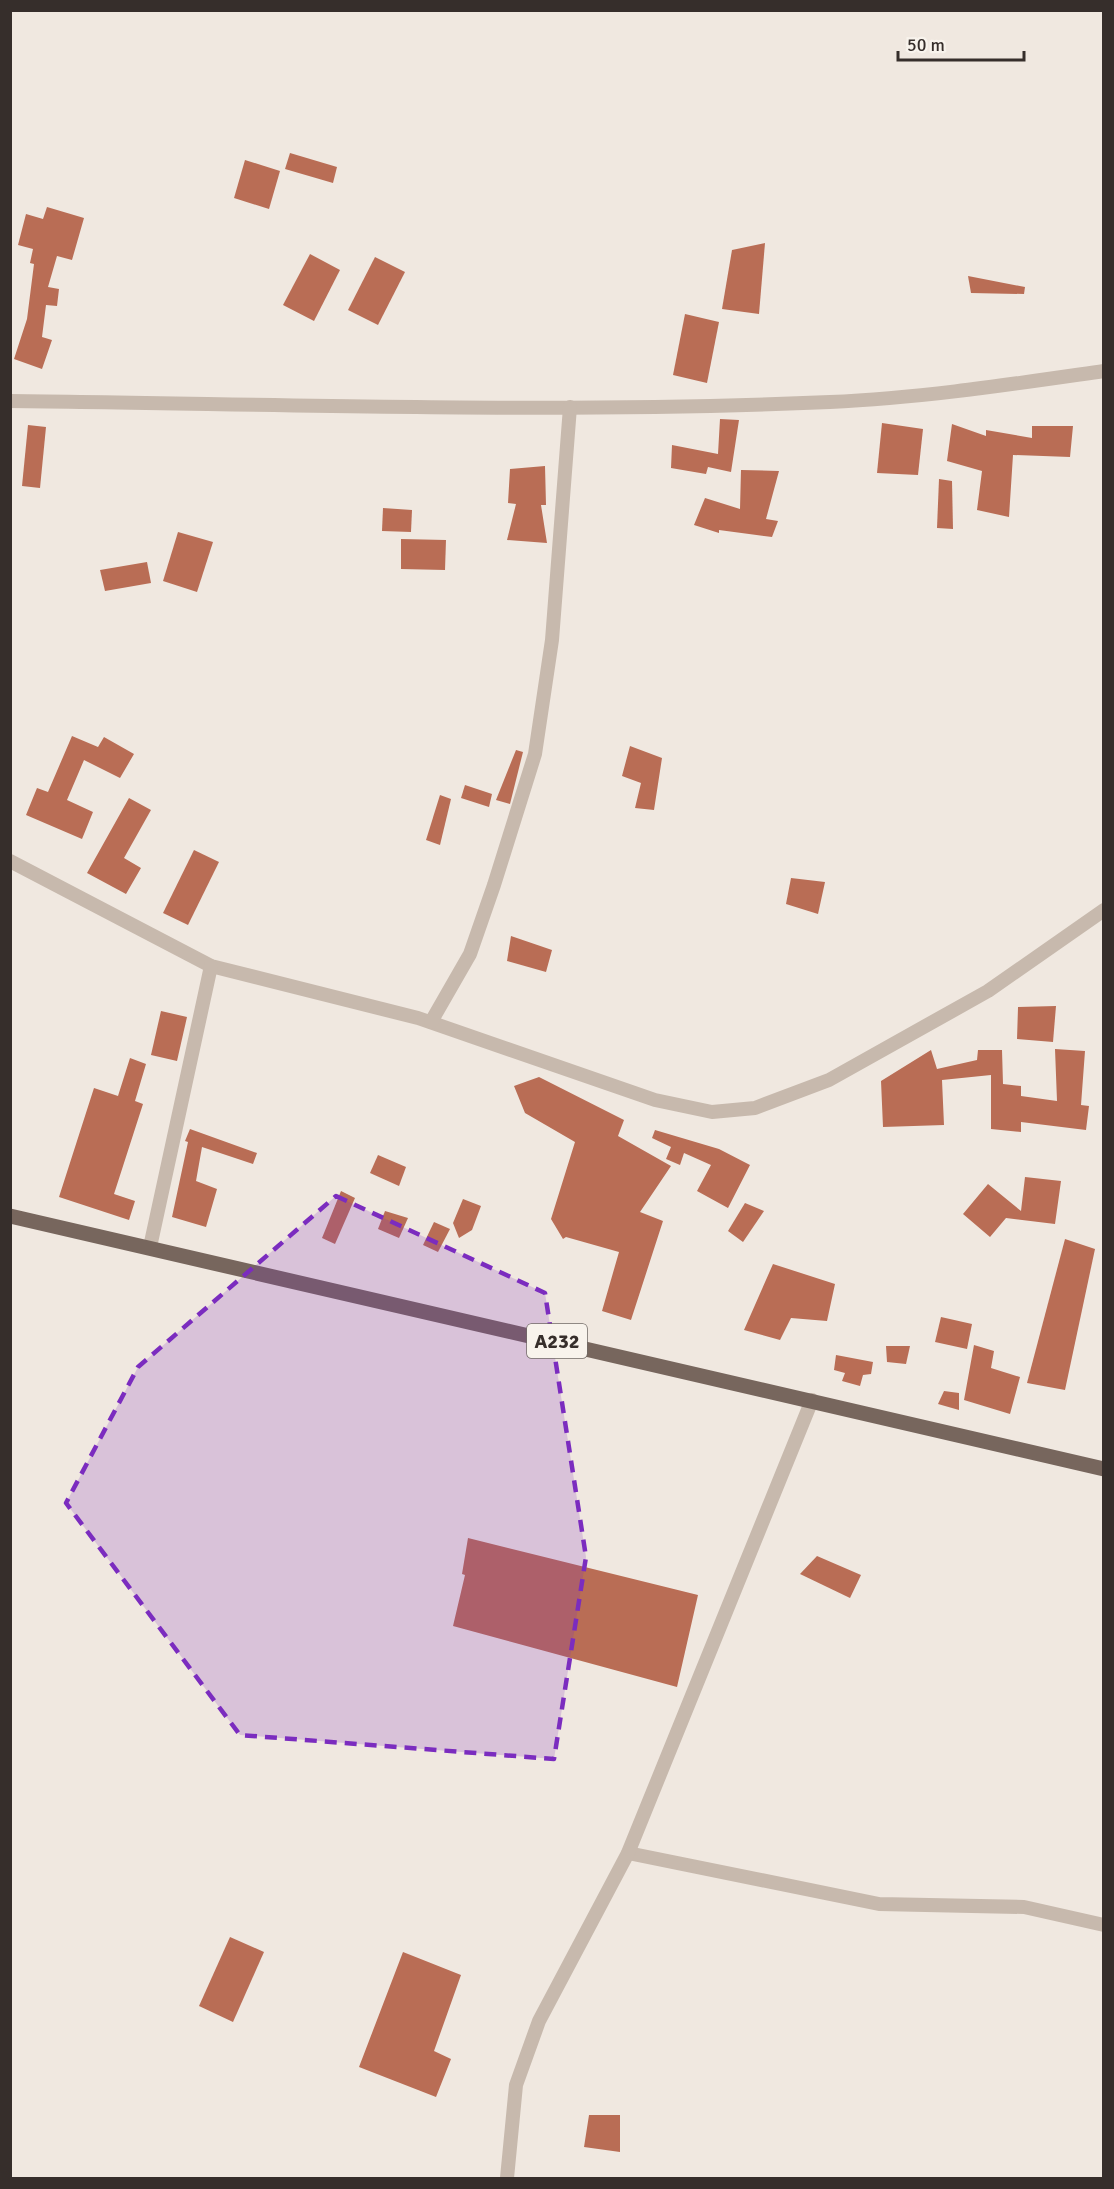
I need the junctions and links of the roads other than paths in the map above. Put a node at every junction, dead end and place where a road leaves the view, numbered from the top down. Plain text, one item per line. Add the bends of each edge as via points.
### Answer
1 (1104, 371) edge
2 (10, 400) edge
3 (570, 407) junction
4 (10, 861) edge
5 (1104, 910) edge
6 (211, 966) junction
7 (431, 1022) junction
8 (10, 1216) edge
9 (150, 1247) junction
10 (812, 1400) junction
11 (1104, 1469) edge
12 (628, 1853) junction
13 (1104, 1925) edge
14 (507, 2178) edge

1 - 3 street via 985,388 832,402
2 - 3 street
3 - 7 street via 552,640 535,754 470,954
4 - 6 street
5 - 7 street via 988,991 829,1080 755,1108 712,1112 655,1100
6 - 7 street
6 - 9 street
8 - 9 main road, A232
9 - 10 main road, A232
10 - 11 main road, A232
10 - 12 street
12 - 13 street via 879,1904 1024,1906
12 - 14 street via 538,2021 516,2085

